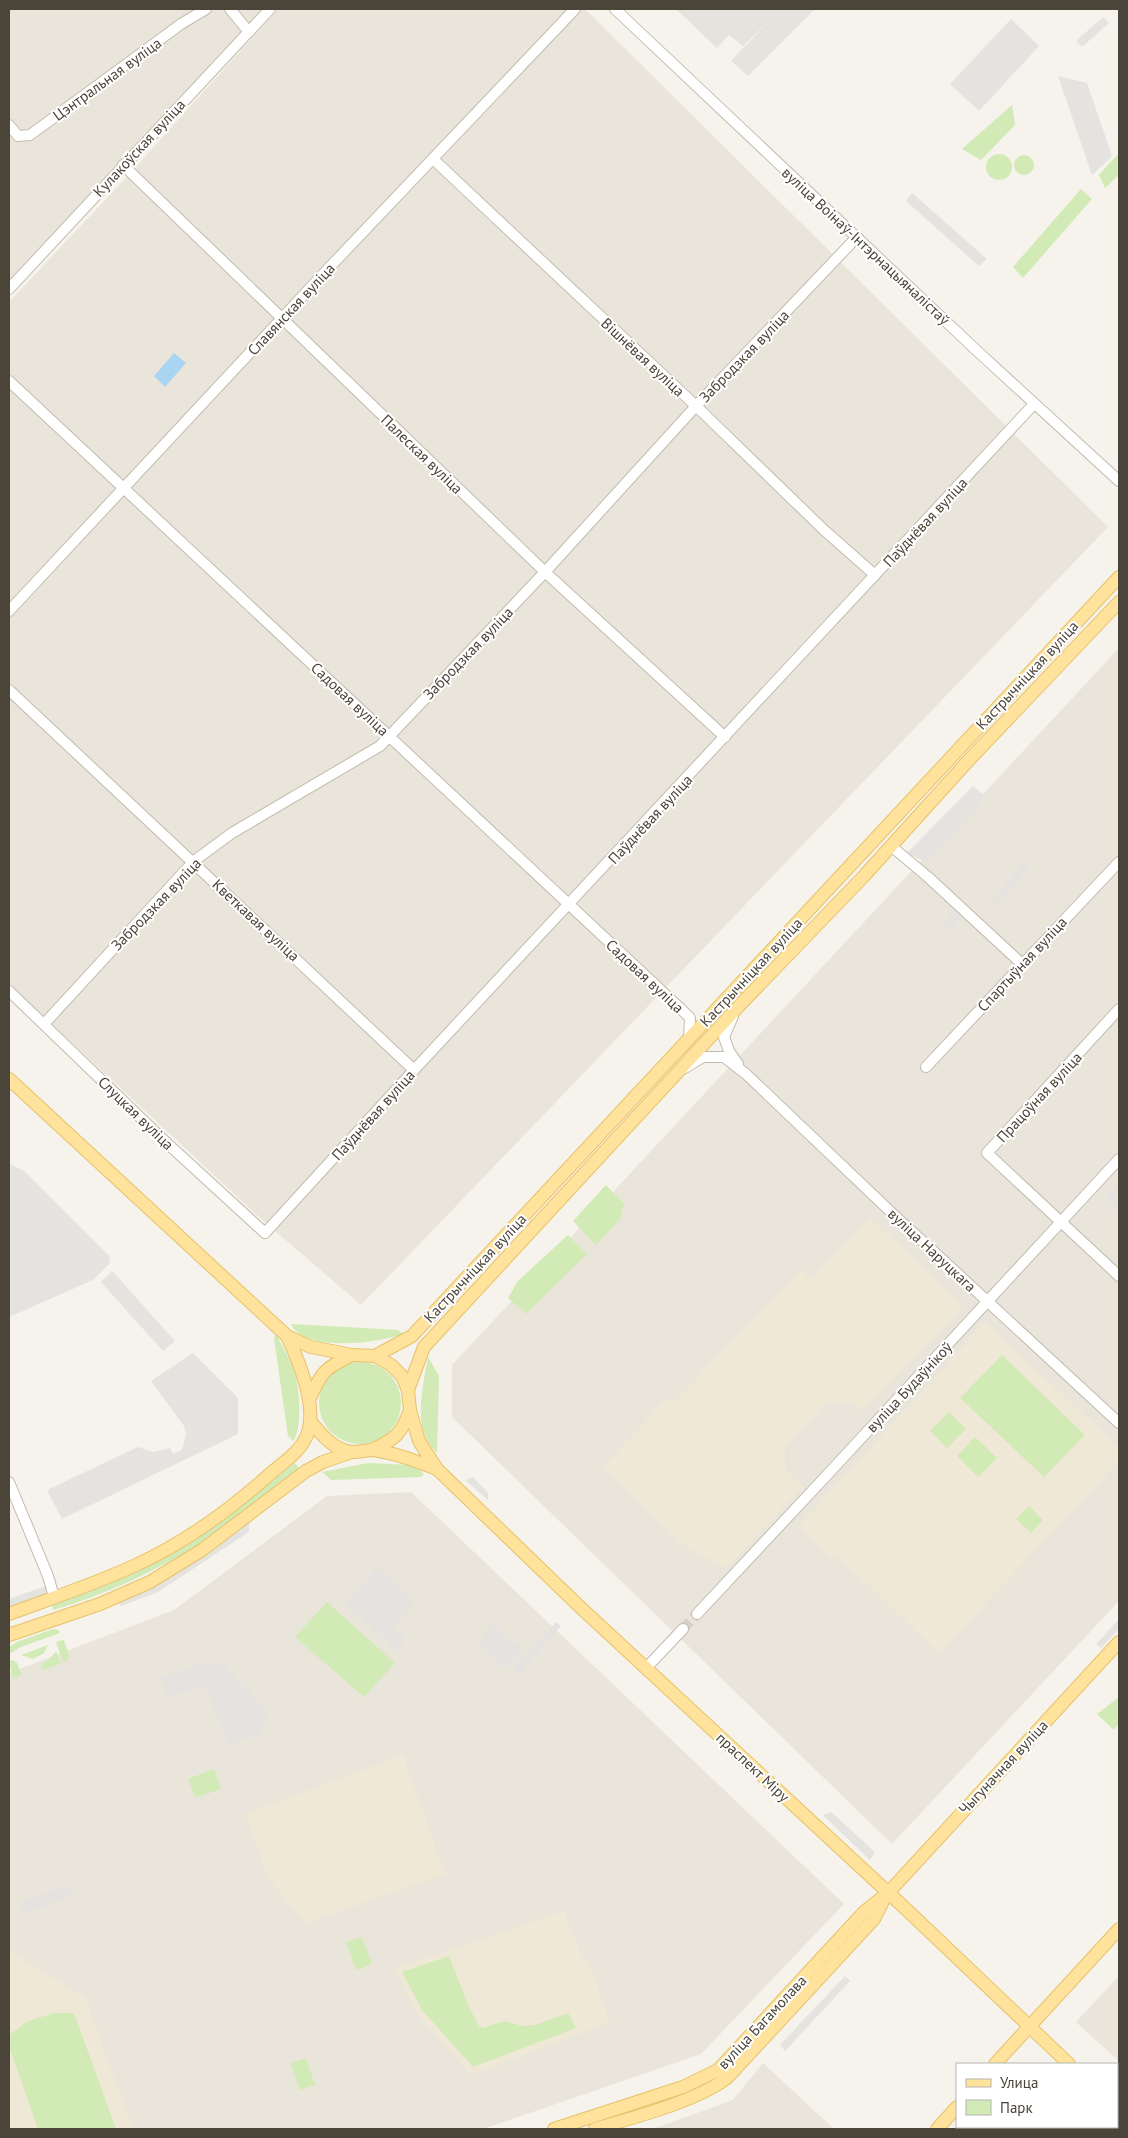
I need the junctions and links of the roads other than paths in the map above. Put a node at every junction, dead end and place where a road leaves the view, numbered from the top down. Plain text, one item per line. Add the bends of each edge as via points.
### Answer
1 (206, 9) edge
2 (230, 9) edge
3 (270, 9) edge
4 (575, 9) edge
5 (615, 9) edge
6 (246, 29) junction
7 (9, 125) edge
8 (432, 159) junction
9 (123, 165) junction
10 (857, 237) junction
11 (9, 289) edge
12 (281, 319) junction
13 (9, 381) edge
14 (1034, 404) junction
15 (696, 406) junction
16 (1119, 482) edge
17 (124, 488) junction
18 (545, 572) junction
19 (875, 575) junction
20 (1119, 577) edge
21 (1119, 602) edge
22 (9, 611) edge
23 (9, 690) edge
24 (389, 735) junction
25 (725, 737) junction
26 (890, 846) junction
27 (194, 861) junction
28 (1119, 862) edge
29 (570, 904) junction
30 (1022, 964) junction
31 (9, 991) edge
32 (737, 1008) junction
33 (1119, 1010) edge
34 (712, 1015) junction
35 (690, 1018) junction
36 (44, 1024) junction
37 (689, 1039) junction
38 (926, 1067) dead end
39 (683, 1069) junction
40 (414, 1070) junction
41 (746, 1074) junction
42 (9, 1079) edge
43 (1119, 1159) edge
44 (1061, 1222) junction
45 (265, 1233) joint
46 (1119, 1276) edge
47 (988, 1302) junction
48 (287, 1336) junction
49 (352, 1354) junction
50 (375, 1356) junction
51 (408, 1390) junction
52 (309, 1400) junction
53 (410, 1410) junction
54 (310, 1421) junction
55 (1119, 1423) edge
56 (372, 1450) junction
57 (352, 1452) junction
58 (437, 1469) junction
59 (9, 1482) edge
60 (54, 1597) junction
61 (9, 1614) edge
62 (697, 1614) tunnel mouth
63 (682, 1628) tunnel mouth
64 (9, 1635) edge
65 (1119, 1642) edge
66 (646, 1667) junction
67 (888, 1893) junction
68 (1119, 1928) edge
69 (1030, 2027) junction
70 (751, 2042) junction
71 (996, 2063) edge
72 (1068, 2063) edge
73 (956, 2108) edge
74 (554, 2129) edge
75 (595, 2129) edge
76 (936, 2129) edge

1 - 7 street, Цэнтральная вуліца via 30,135 18,136
2 - 6 street
3 - 6 street, Кулакоўская вуліца
4 - 8 street, Славянская вуліца
5 - 10 street, вуліца Воінаў-Інтэрнацыяналістаў
6 - 9 street, Кулакоўская вуліца
8 - 12 street, Славянская вуліца
8 - 15 street, Вішнёвая вуліца
9 - 11 street, Кулакоўская вуліца
9 - 12 street, Палеская вуліца
10 - 14 street, вуліца Воінаў-Інтэрнацыяналістаў
10 - 15 street, Забродзкая вуліца
12 - 17 street, Славянская вуліца
12 - 18 street, Палеская вуліца
13 - 17 street, Садовая вуліца
14 - 16 street, вуліца Воінаў-Інтэрнацыяналістаў
14 - 19 street, Паўднёвая вуліца
15 - 18 street, Забродзкая вуліца
15 - 19 street, Вішнёвая вуліца
17 - 22 street, Славянская вуліца
17 - 24 street, Садовая вуліца
18 - 24 street, Забродзкая вуліца
18 - 25 street, Палеская вуліца
19 - 25 street, Паўднёвая вуліца
20 - 34 main road, Кастрычніцкая вуліца
21 - 26 main road, Кастрычніцкая вуліца
23 - 27 street, Кветкавая вуліца
24 - 27 street, Забродзкая вуліца via 380,746 232,833
24 - 29 street, Садовая вуліца
25 - 29 street, Паўднёвая вуліца
26 - 30 street
26 - 32 main road, Кастрычніцкая вуліца
27 - 36 street, Забродзкая вуліца
27 - 40 street, Кветкавая вуліца
28 - 30 street, Спартыўная вуліца
29 - 35 street, Садовая вуліца
29 - 40 street, Паўднёвая вуліца
30 - 38 street, Спартыўная вуліца
31 - 36 street, Слуцкая вуліца
32 - 39 main road, Кастрычніцкая вуліца
32 - 41 street via 724,1037 729,1051
33 - 44 street, Працоўная вуліца via 987,1154
34 - 35 street, Садовая вуліца
34 - 37 main road, Кастрычніцкая вуліца
35 - 37 street, Садовая вуліца
36 - 45 street, Слуцкая вуліца via 169,1146
37 - 50 main road, Кастрычніцкая вуліца via 412,1336
39 - 41 street via 703,1057 724,1057
39 - 51 main road, Кастрычніцкая вуліца via 424,1347
40 - 45 street, Паўднёвая вуліца
41 - 47 street, вуліца Наруцкага
42 - 48 main road
43 - 44 street, вуліца Будаўнікоў
44 - 46 street
44 - 47 street, вуліца Будаўнікоў
47 - 55 street, вуліца Наруцкага
47 - 62 street, вуліца Будаўнікоў
48 - 49 main road via 311,1346
48 - 52 main road
49 - 50 main road
49 - 52 main road via 320,1375
50 - 51 main road via 402,1376
51 - 53 main road
52 - 54 main road
53 - 56 main road via 404,1428 393,1440
53 - 58 main road via 419,1441
54 - 57 main road via 325,1439
54 - 60 main road via 302,1445 246,1495 197,1530 138,1564
56 - 57 main road
56 - 58 main road via 405,1457
57 - 64 main road via 306,1471 202,1550 150,1582 100,1604
58 - 66 main road, праспект Міру
59 - 60 street
60 - 61 main road
63 - 66 street
65 - 67 main road, Чыгуначная вуліца
66 - 67 main road, праспект Міру
67 - 69 main road, праспект Міру
67 - 70 main road, вуліца Багамолава via 864,1912
67 - 70 main road, вуліца Багамолава via 874,1920
68 - 69 main road
69 - 71 main road
69 - 72 main road, праспект Міру
70 - 74 main road, вуліца Багамолава via 702,2080
70 - 75 main road, вуліца Багамолава via 727,2078 714,2087
73 - 76 main road

